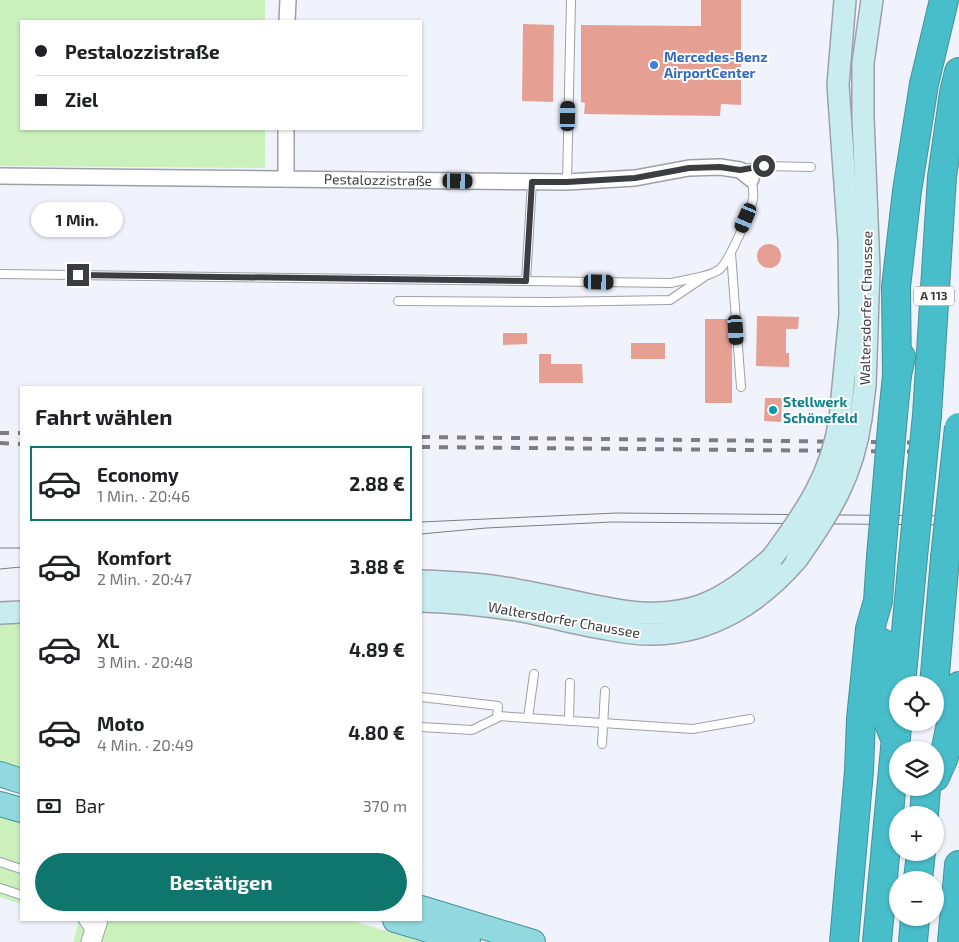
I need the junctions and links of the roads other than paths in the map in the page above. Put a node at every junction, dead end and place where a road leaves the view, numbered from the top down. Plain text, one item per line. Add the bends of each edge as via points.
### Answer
1 (288, 0) edge
2 (571, 0) edge
3 (845, 0) edge
4 (872, 0) edge
5 (944, 0) edge
6 (288, 20) edge
7 (959, 72) edge
8 (286, 130) edge
9 (811, 167) dead end
10 (745, 175) junction
11 (0, 176) edge
12 (942, 178) junction
13 (286, 179) junction
14 (532, 182) junction
15 (567, 182) junction
16 (731, 253) junction
17 (0, 274) edge
18 (708, 274) junction
19 (526, 281) junction
20 (398, 301) dead end
21 (897, 375) junction
22 (741, 387) dead end
23 (851, 418) junction
24 (959, 427) edge
25 (422, 581) edge
26 (422, 600) edge
27 (878, 601) junction
28 (20, 612) edge
29 (0, 613) edge
30 (534, 674) dead end
31 (902, 676) edge
32 (935, 676) edge
33 (570, 683) dead end
34 (959, 686) edge
35 (605, 691) dead end
36 (422, 697) edge
37 (497, 716) junction
38 (528, 718) junction
39 (750, 719) dead end
40 (889, 720) edge
41 (569, 721) junction
42 (603, 723) junction
43 (422, 727) edge
44 (896, 731) edge
45 (602, 744) dead end
46 (944, 757) edge
47 (0, 774) edge
48 (20, 781) edge
49 (0, 804) edge
50 (20, 810) edge
51 (0, 862) edge
52 (959, 865) edge
53 (20, 869) edge
54 (0, 888) edge
55 (20, 895) edge
56 (422, 908) edge
57 (84, 921) edge
58 (398, 921) edge
59 (914, 926) edge
60 (94, 932) edge
61 (468, 942) edge
62 (533, 942) edge
63 (844, 942) edge
64 (878, 942) edge
65 (913, 942) edge
66 (952, 942) edge

1 - 6 street
2 - 15 lane
3 - 23 main road, Waltersdorfer Chaussee via 838,85 849,241
4 - 23 main road, Waltersdorfer Chaussee via 863,63 869,270 865,385
5 - 21 highway via 924,84 906,201 896,287
7 - 12 highway, A 113
8 - 13 street
9 - 10 lane via 764,166
10 - 15 street, Pestalozzistraße via 720,167 689,168 635,178
10 - 16 lane via 754,188 753,201
11 - 13 street, Pestalozzistraße
12 - 21 highway via 932,206
12 - 31 highway, A 113, bridge via 927,415
13 - 14 street, Pestalozzistraße
14 - 15 street, Pestalozzistraße
14 - 19 lane
16 - 18 lane via 719,269
16 - 22 lane
17 - 19 lane
18 - 19 lane via 671,283
18 - 20 lane via 670,300
21 - 27 highway, bridge
23 - 25 main road, Waltersdorfer Chaussee, bridge via 837,437 815,496 772,558 734,589 700,606 650,614 502,588
23 - 26 main road, Waltersdorfer Chaussee, bridge via 854,455 832,507 797,559 769,587 728,616 706,625 652,634 600,628 516,610
24 - 32 highway, bridge
27 - 40 highway via 886,716
27 - 63 highway via 870,629 861,719
28 - 29 main road
30 - 38 lane
33 - 41 lane
34 - 46 highway
35 - 42 lane
36 - 37 lane via 498,706
37 - 38 lane
37 - 43 lane via 472,730
38 - 41 lane
39 - 42 lane via 693,729
41 - 42 lane
42 - 45 lane
44 - 64 highway
47 - 48 main road
49 - 50 main road
51 - 53 lane
52 - 66 highway
54 - 55 lane
56 - 62 main road
57 - 60 lane
58 - 61 main road
59 - 65 highway

